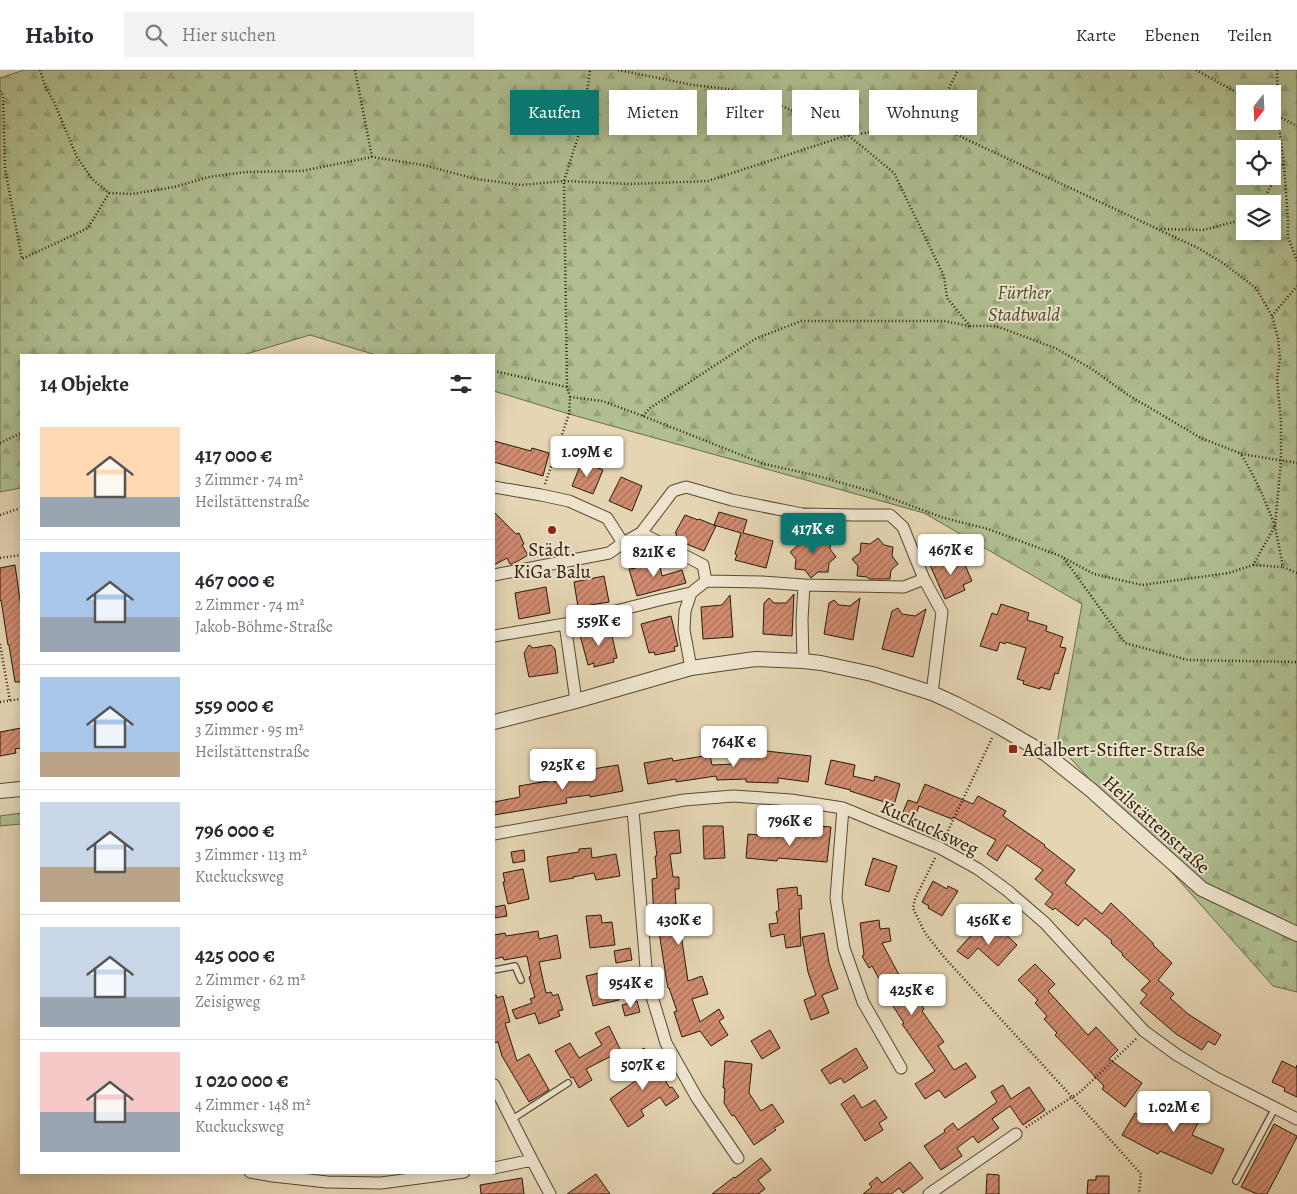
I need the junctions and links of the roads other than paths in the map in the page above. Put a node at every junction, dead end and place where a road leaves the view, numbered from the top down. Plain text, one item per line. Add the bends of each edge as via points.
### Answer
1 (495, 487) edge
2 (641, 534) junction
3 (623, 543) junction
4 (495, 575) edge
5 (924, 579) junction
6 (706, 581) junction
7 (804, 585) junction
8 (691, 593) junction
9 (565, 624) junction
10 (495, 635) edge
11 (803, 661) junction
12 (691, 668) junction
13 (932, 694) junction
14 (576, 701) junction
15 (495, 722) edge
16 (20, 789) edge
17 (0, 791) edge
18 (843, 808) junction
19 (633, 810) junction
20 (495, 834) edge
21 (1297, 934) edge
22 (495, 970) edge
23 (521, 980) dead end
24 (901, 1068) dead end
25 (568, 1083) dead end
26 (495, 1087) edge
27 (1275, 1108) junction
28 (1297, 1119) edge
29 (511, 1120) junction
30 (1016, 1134) road end
31 (738, 1158) dead end
32 (532, 1160) junction
33 (495, 1168) edge
34 (262, 1174) edge
35 (449, 1174) edge
36 (1236, 1181) dead end
37 (550, 1194) edge
38 (929, 1194) edge

1 - 3 street via 569,501 607,518
2 - 3 street
2 - 5 street via 673,491 686,487 802,514 890,515 903,527
2 - 6 street via 703,565
3 - 4 street via 609,553
5 - 7 street via 904,587
5 - 13 street via 942,612
6 - 7 street
6 - 8 street
7 - 11 street
8 - 9 street
8 - 12 street via 685,611 684,630
9 - 10 street
9 - 14 street
11 - 12 street, Heilstättenstraße via 756,659
11 - 13 street, Heilstättenstraße via 872,674
12 - 14 street, Heilstättenstraße
13 - 21 street, Heilstättenstraße via 1046,754 1202,889
14 - 15 street, Heilstättenstraße
16 - 17 street
18 - 19 street, Kuckucksweg via 733,796 684,800
18 - 24 street via 836,898 844,948 863,1002
18 - 27 street, Kuckucksweg via 940,848 978,870 1045,923 1144,1031 1216,1078
19 - 20 street, Kuckucksweg
19 - 31 street via 647,980 663,1034 697,1098
22 - 23 lane via 515,966
25 - 29 lane
26 - 29 street
27 - 28 street, Kuckucksweg
27 - 36 lane
29 - 32 street
30 - 38 street
32 - 33 street
32 - 37 street
34 - 35 street via 327,1182 372,1183

